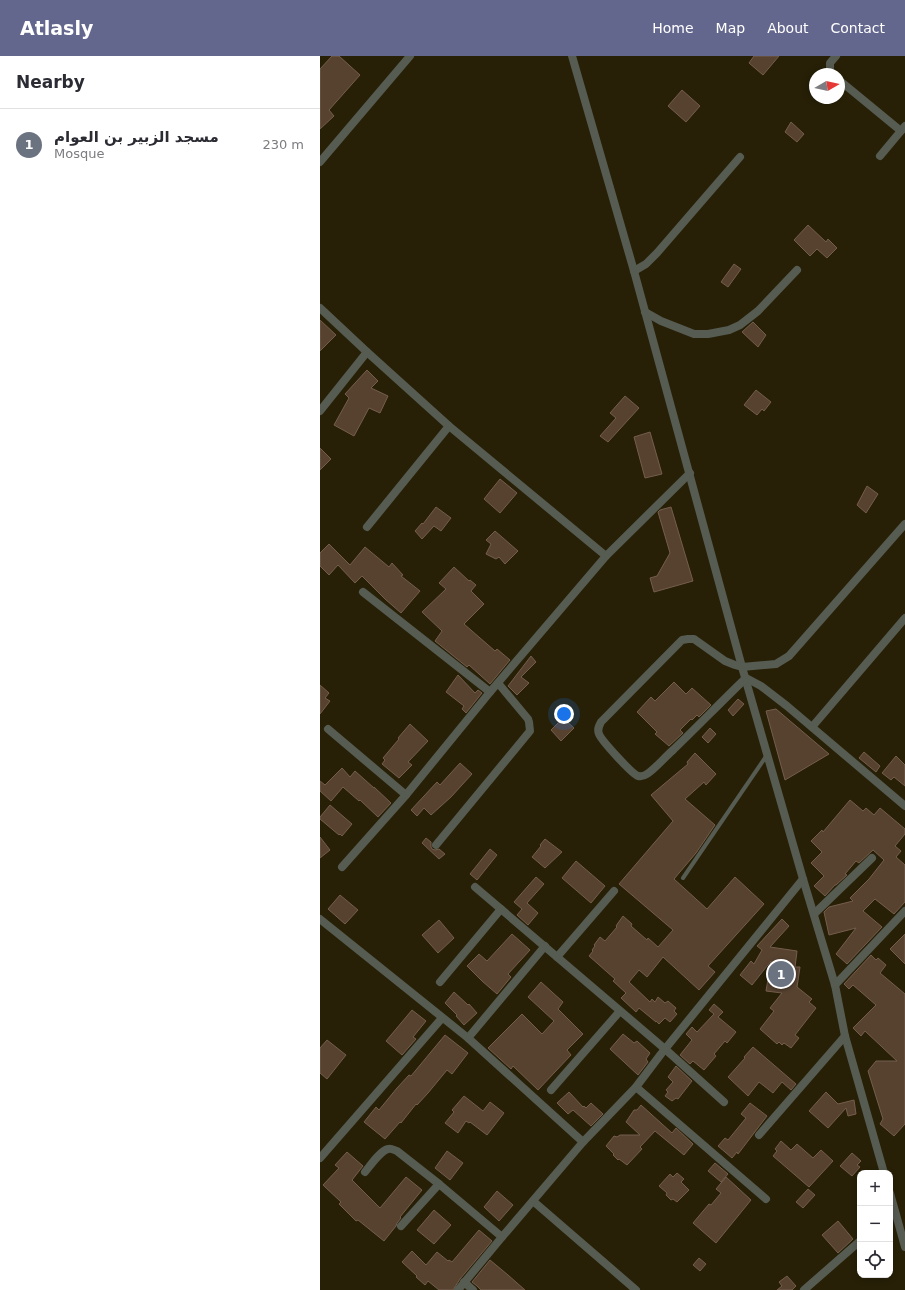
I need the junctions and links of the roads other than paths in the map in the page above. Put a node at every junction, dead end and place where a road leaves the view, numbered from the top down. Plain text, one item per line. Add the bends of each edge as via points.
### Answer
1 (410, 56) edge
2 (572, 56) edge
3 (836, 56) edge
4 (830, 68) edge
5 (845, 84) edge
6 (903, 128) edge
7 (740, 156) dead end
8 (880, 156) dead end
9 (320, 162) edge
10 (797, 270) dead end
11 (634, 272) junction
12 (320, 308) edge
13 (645, 312) junction
14 (367, 352) junction
15 (320, 411) edge
16 (449, 426) junction
17 (690, 473) junction
18 (905, 524) edge
19 (367, 527) dead end
20 (606, 556) junction
21 (363, 592) dead end
22 (905, 618) edge
23 (742, 667) junction
24 (746, 678) junction
25 (498, 683) junction
26 (490, 692) junction
27 (812, 727) junction
28 (328, 729) dead end
29 (767, 754) junction
30 (406, 795) junction
31 (905, 806) edge
32 (436, 845) dead end
33 (872, 858) dead end
34 (342, 867) dead end
35 (683, 878) dead end
36 (803, 880) junction
37 (475, 887) dead end
38 (614, 890) dead end
39 (501, 909) junction
40 (905, 911) edge
41 (814, 914) junction
42 (320, 919) edge
43 (544, 946) junction
44 (557, 956) junction
45 (440, 982) dead end
46 (835, 985) junction
47 (620, 1011) junction
48 (442, 1018) junction
49 (845, 1036) junction
50 (468, 1038) junction
51 (665, 1049) junction
52 (636, 1086) junction
53 (551, 1090) dead end
54 (724, 1102) dead end
55 (759, 1135) dead end
56 (583, 1142) junction
57 (320, 1158) edge
58 (883, 1170) edge
59 (364, 1172) dead end
60 (439, 1184) junction
61 (766, 1199) dead end
62 (533, 1201) junction
63 (893, 1216) edge
64 (401, 1226) dead end
65 (502, 1237) junction
66 (859, 1242) edge
67 (905, 1247) edge
68 (464, 1282) junction
69 (458, 1290) edge
70 (473, 1290) edge
71 (636, 1290) edge
72 (804, 1290) edge

1 - 9 street
2 - 11 street
3 - 4 street via 830,63
5 - 6 street
6 - 8 street
7 - 11 street via 657,253
10 - 13 street via 758,311 729,330 694,334
11 - 13 street
12 - 14 street
13 - 17 street
14 - 15 street
14 - 16 street
16 - 19 street
16 - 20 street
17 - 20 street
17 - 23 street
18 - 23 street via 789,656 776,664
20 - 25 street
21 - 26 street
22 - 27 street
23 - 24 street
23 - 24 street via 726,661 694,639 682,640 601,722 599,734 630,770 643,776
24 - 27 street via 773,695
24 - 29 street
25 - 26 street
25 - 32 street via 528,719 530,731
26 - 30 street
27 - 31 street
28 - 30 street
29 - 35 lane
29 - 36 street
30 - 34 street
33 - 41 street
36 - 41 street
36 - 51 street
37 - 39 street
38 - 44 street
39 - 43 street
39 - 45 street
40 - 46 street
41 - 46 street
42 - 48 street
43 - 44 street
43 - 50 street
44 - 47 street
46 - 49 street
47 - 51 street
47 - 53 street
48 - 50 street
48 - 57 street
49 - 55 street
49 - 58 street
50 - 56 street
51 - 52 street
51 - 54 street
52 - 56 street
52 - 61 street
56 - 62 street
59 - 60 street via 383,1151 391,1149
60 - 64 street
60 - 65 street
62 - 65 street
62 - 71 street
63 - 67 street
65 - 68 street
66 - 72 street
68 - 69 street
68 - 70 street

